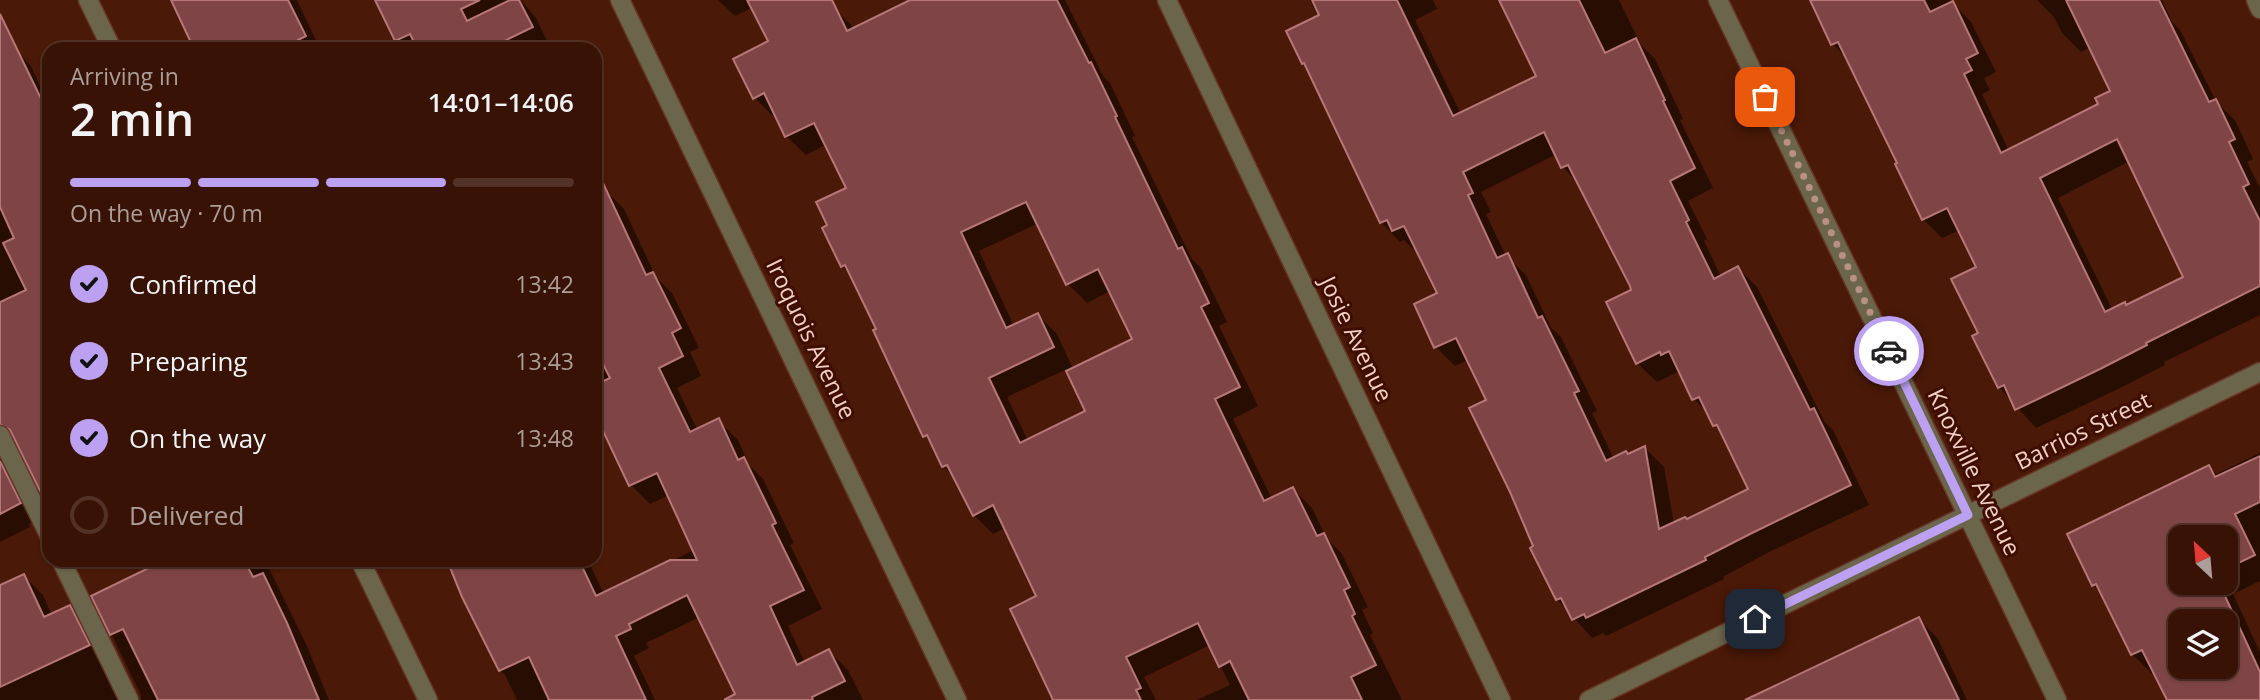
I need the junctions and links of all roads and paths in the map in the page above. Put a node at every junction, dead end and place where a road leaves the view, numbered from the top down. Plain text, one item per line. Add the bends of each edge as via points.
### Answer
1 (88, 0) edge
2 (620, 0) edge
3 (1167, 0) edge
4 (1718, 0) edge
5 (2256, 0) edge
6 (2260, 9) edge
7 (109, 42) edge
8 (2260, 372) edge
9 (0, 435) edge
10 (1968, 515) junction
11 (42, 521) edge
12 (64, 567) edge
13 (363, 567) edge
14 (129, 700) edge
15 (428, 700) edge
16 (957, 700) edge
17 (1502, 700) edge
18 (1588, 700) edge
19 (2057, 700) edge

1 - 7 street
2 - 16 street, Iroquois Avenue
3 - 17 street, Josie Avenue
4 - 10 street, Knoxville Avenue
5 - 6 street
8 - 10 street, Barrios Street
9 - 11 street
10 - 18 street, Barrios Street
10 - 19 street, Knoxville Avenue
12 - 14 street
13 - 15 street

